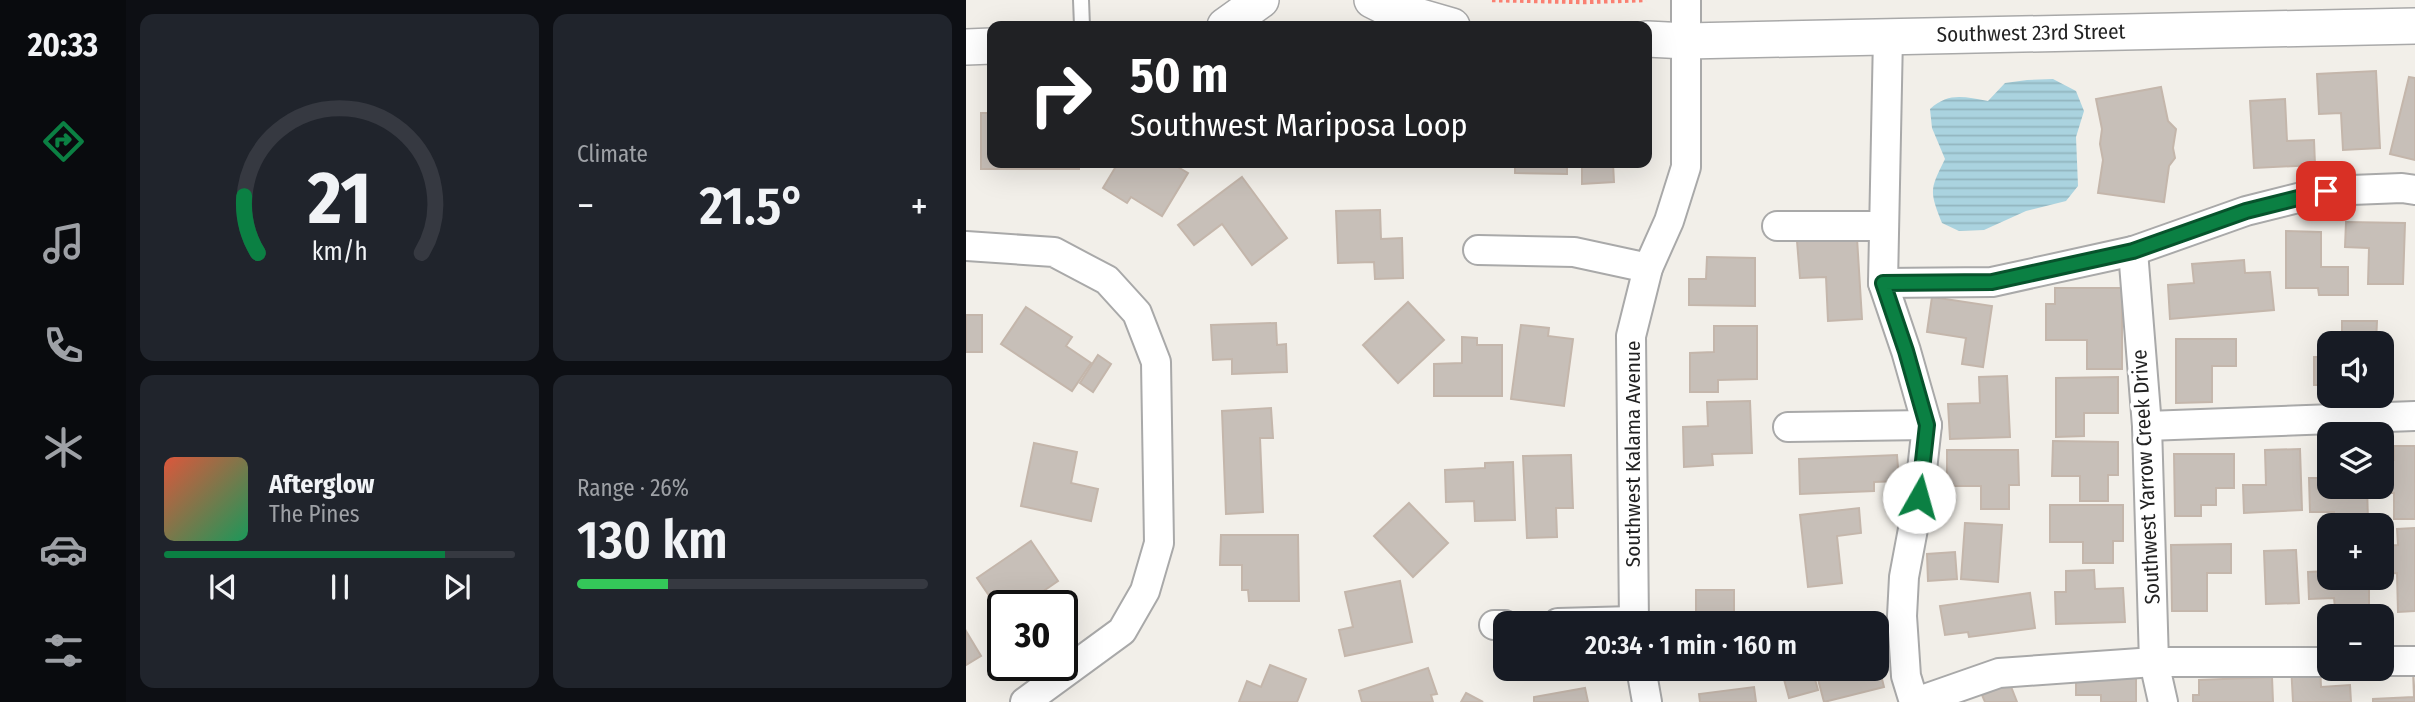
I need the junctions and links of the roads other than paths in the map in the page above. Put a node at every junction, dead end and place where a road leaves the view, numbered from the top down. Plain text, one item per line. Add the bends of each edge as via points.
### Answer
1 (1081, 0) edge
2 (1261, 0) edge
3 (1372, 0) edge
4 (1686, 0) edge
5 (1082, 21) edge
6 (1232, 21) edge
7 (1435, 21) edge
8 (2415, 26) edge
9 (1888, 36) junction
10 (1652, 39) edge
11 (1687, 41) junction
12 (987, 46) edge
13 (966, 47) edge
14 (2415, 190) edge
15 (1777, 226) dead end
16 (1883, 226) junction
17 (966, 246) edge
18 (1478, 250) dead end
19 (2133, 251) junction
20 (1648, 268) junction
21 (1883, 283) junction
22 (2415, 416) edge
23 (1927, 425) junction
24 (2147, 426) junction
25 (1788, 427) dead end
26 (1633, 611) edge
27 (2394, 661) edge
28 (2415, 661) edge
29 (2154, 662) junction
30 (2317, 662) edge
31 (1643, 681) edge
32 (1025, 702) edge
33 (1647, 702) edge
34 (1915, 702) edge
35 (2163, 702) edge

1 - 5 lane
2 - 6 street
3 - 7 street
4 - 11 street, Southwest Kalama Avenue
8 - 9 street, Southwest 23rd Street
9 - 11 street, Southwest 23rd Street
9 - 16 street
10 - 11 street, Southwest 23rd Street
11 - 20 street, Southwest Kalama Avenue via 1686,167
12 - 13 street
14 - 19 street via 2326,191 2246,211
15 - 16 street
16 - 21 street
17 - 32 street via 1054,252 1107,280 1137,313 1156,362 1159,543 1145,591 1122,631
18 - 20 street via 1574,252
19 - 21 street via 1992,282
19 - 24 street, Southwest Yarrow Creek Drive
20 - 26 street, Southwest Kalama Avenue via 1631,337
21 - 23 street
22 - 24 street
23 - 25 street
23 - 34 street via 1902,616 1906,676
24 - 29 street, Southwest Yarrow Creek Drive
27 - 28 street
29 - 30 street
29 - 34 street via 1999,673
29 - 35 street, Southwest Yarrow Creek Drive
31 - 33 street

